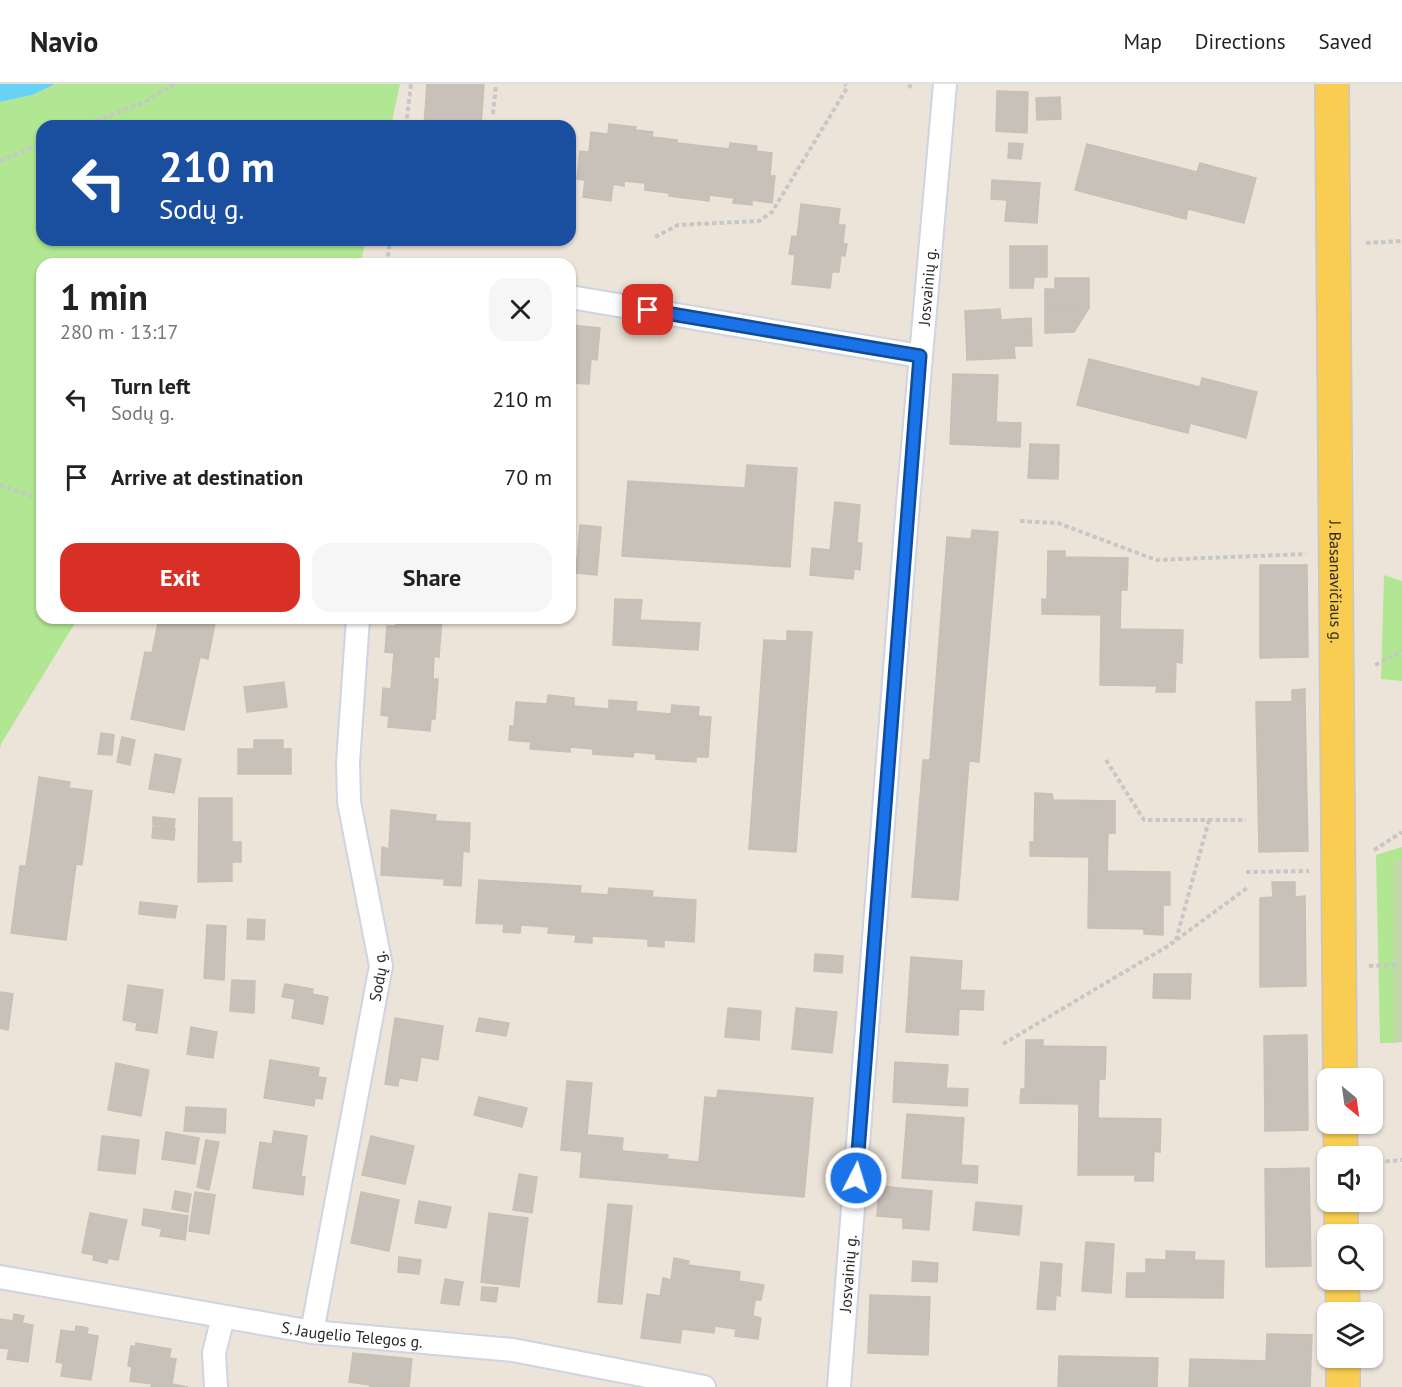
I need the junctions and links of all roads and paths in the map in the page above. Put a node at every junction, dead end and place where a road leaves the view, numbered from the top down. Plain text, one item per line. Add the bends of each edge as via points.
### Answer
1 (174, 84) edge
2 (411, 84) edge
3 (496, 84) edge
4 (845, 84) edge
5 (945, 84) edge
6 (1332, 84) edge
7 (493, 114) dead end
8 (98, 120) edge
9 (407, 120) edge
10 (36, 146) edge
11 (0, 161) edge
12 (655, 237) dead end
13 (1402, 241) edge
14 (1366, 243) dead end
15 (576, 298) edge
16 (920, 356) junction
17 (0, 485) edge
18 (36, 497) edge
19 (1020, 521) dead end
20 (1336, 552) junction
21 (358, 624) edge
22 (1402, 651) edge
23 (1375, 665) dead end
24 (1106, 760) dead end
25 (1209, 820) junction
26 (1246, 820) dead end
27 (1402, 832) edge
28 (1395, 835) junction
29 (1402, 837) edge
30 (1374, 850) dead end
31 (1338, 870) junction
32 (1246, 872) dead end
33 (1246, 888) dead end
34 (1176, 940) junction
35 (1397, 965) dead end
36 (1369, 966) dead end
37 (1003, 1044) dead end
38 (1340, 1068) edge
39 (1402, 1160) edge
40 (1383, 1162) edge
41 (0, 1277) edge
42 (223, 1317) junction
43 (312, 1332) junction
44 (1343, 1368) edge
45 (216, 1387) edge
46 (704, 1387) edge
47 (839, 1387) edge
48 (1343, 1387) edge

1 - 8 path via 145,102
2 - 9 path
3 - 7 path
4 - 12 path via 847,88 772,212 759,221 678,225
5 - 16 street, Josvainių g.
6 - 20 main road, J. Basanavičiaus g.
10 - 11 path
13 - 14 path
15 - 16 street
16 - 47 street, Josvainių g.
17 - 18 path
19 - 20 path via 1058,523 1156,560
20 - 31 main road, J. Basanavičiaus g.
21 - 43 street, Sodų g. via 349,802 381,966
22 - 23 path
24 - 25 path via 1144,820
25 - 26 path
25 - 34 path
27 - 28 path
28 - 29 path
28 - 30 path
31 - 32 path
31 - 38 main road, J. Basanavičiaus g.
33 - 34 path
34 - 37 path
35 - 36 path
39 - 40 path
41 - 42 street, S. Jaugelio Telegos g.
42 - 43 street, S. Jaugelio Telegos g.
42 - 45 street via 214,1353
43 - 46 street, S. Jaugelio Telegos g. via 513,1350
44 - 48 main road

